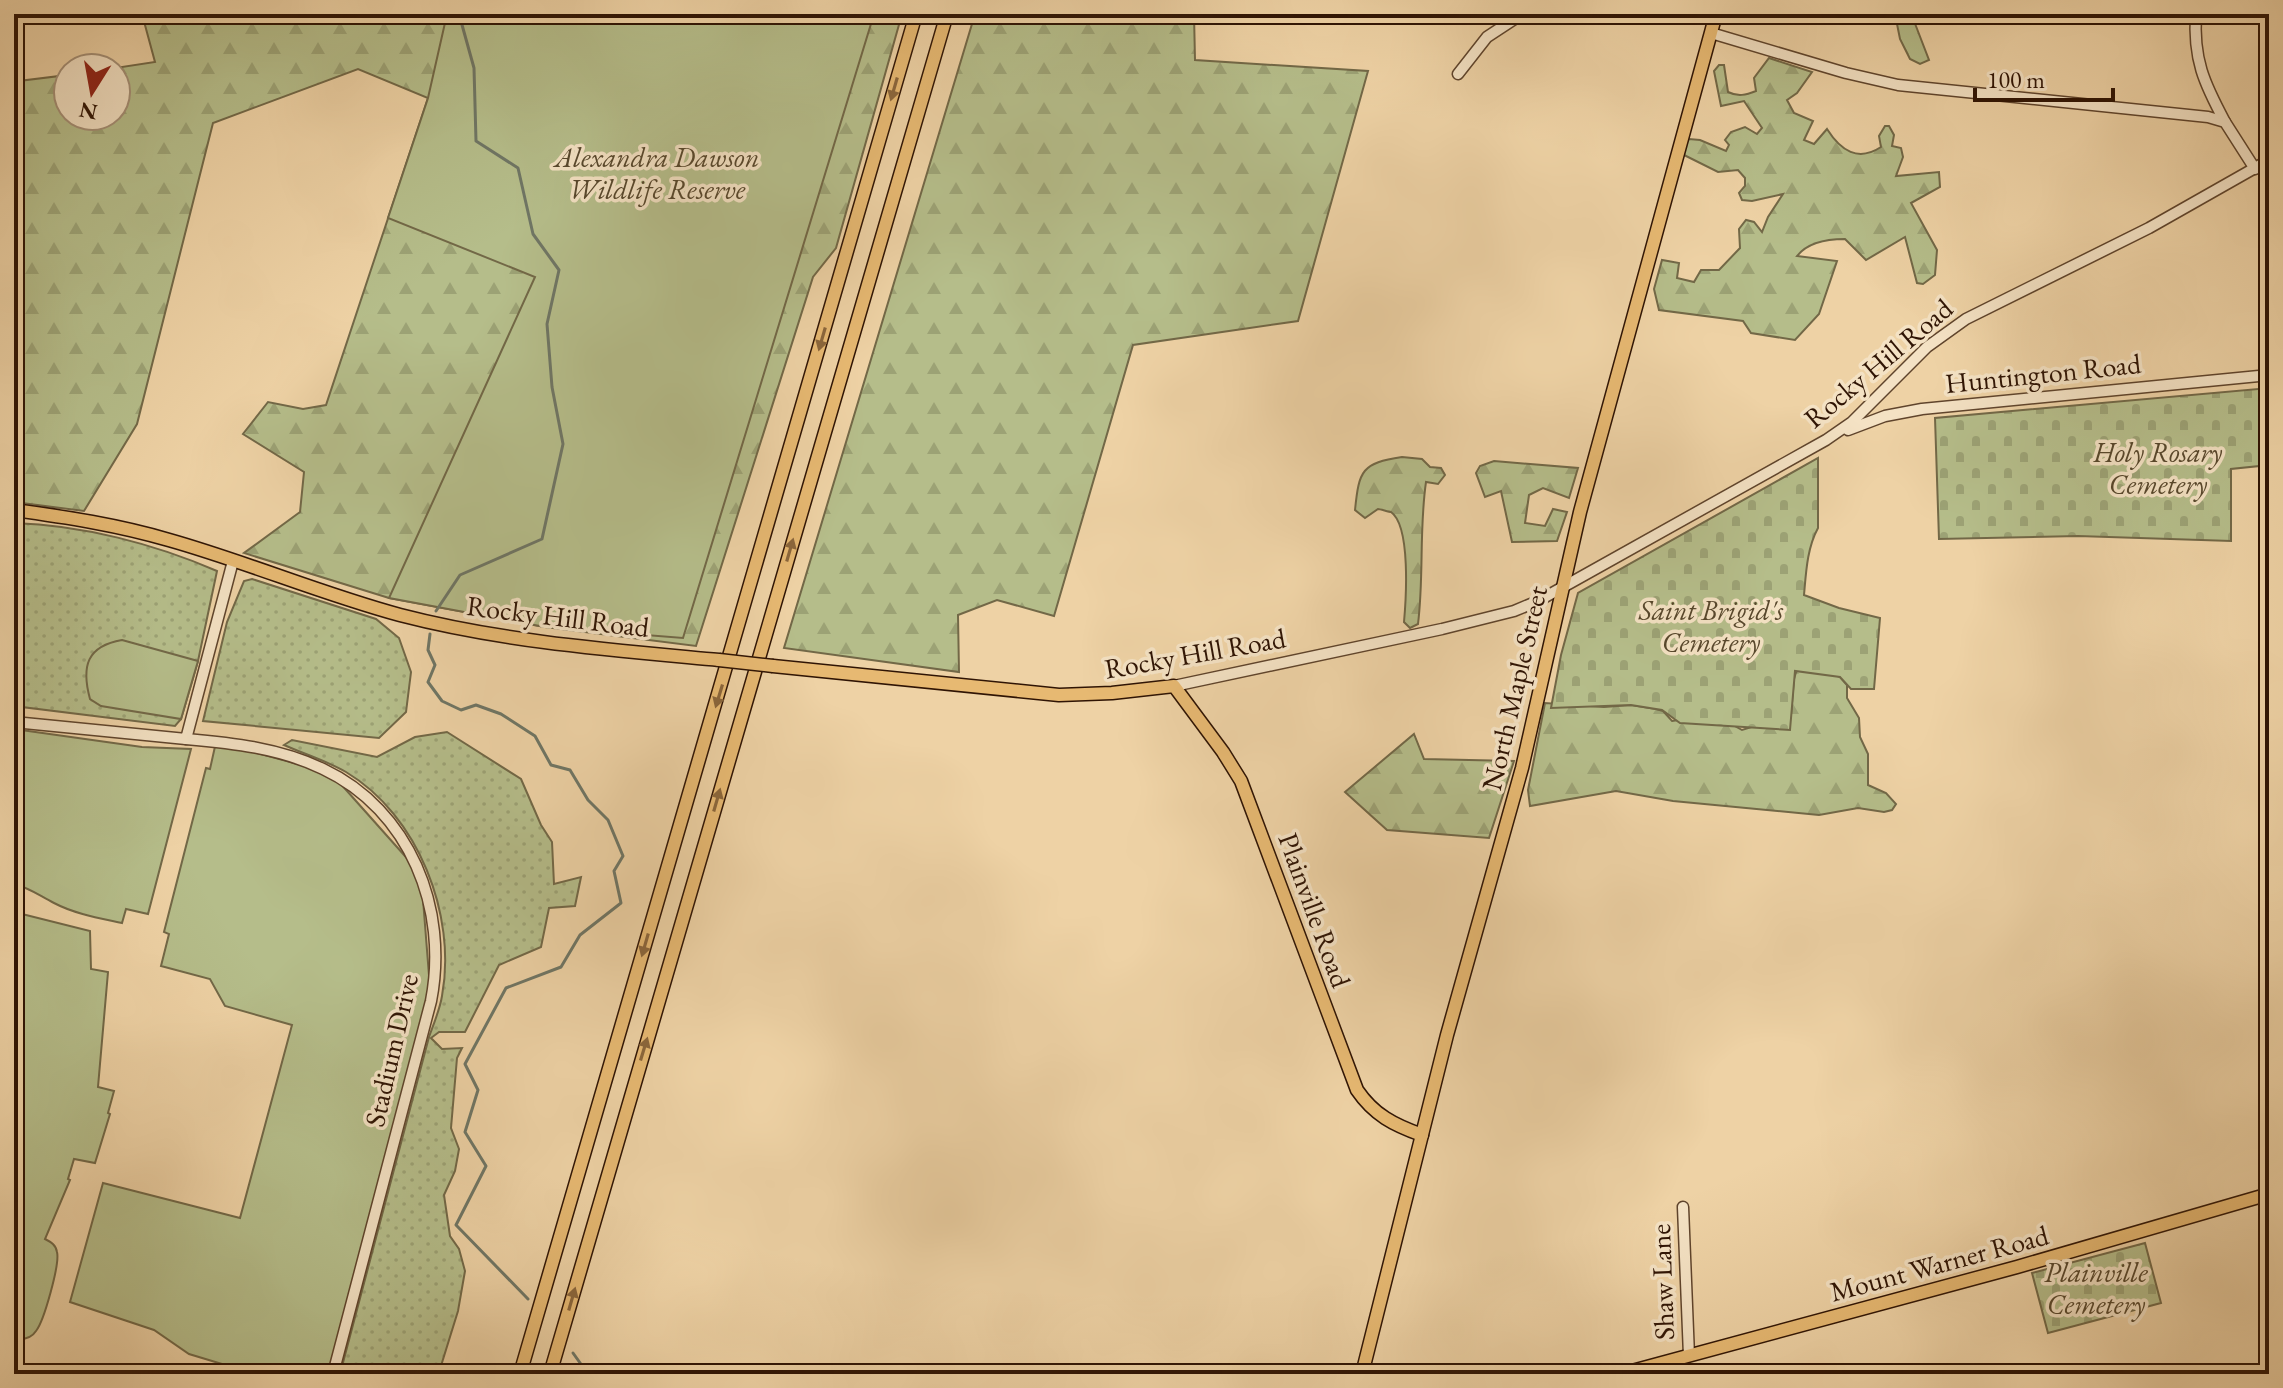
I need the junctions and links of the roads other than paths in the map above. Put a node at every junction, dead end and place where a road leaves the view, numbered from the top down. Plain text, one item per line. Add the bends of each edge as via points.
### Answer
1 (916, 14) edge
2 (947, 14) edge
3 (1522, 14) edge
4 (1716, 14) edge
5 (2196, 14) edge
6 (1711, 33) junction
7 (1458, 74) dead end
8 (2225, 122) junction
9 (2269, 160) edge
10 (2255, 169) junction
11 (2269, 375) edge
12 (1826, 440) junction
13 (14, 510) edge
14 (233, 561) junction
15 (1562, 589) junction
16 (1174, 686) junction
17 (14, 722) edge
18 (186, 739) junction
19 (1422, 1135) junction
20 (2269, 1194) edge
21 (1683, 1207) dead end
22 (1689, 1356) junction
23 (333, 1374) edge
24 (520, 1374) edge
25 (550, 1374) edge
26 (1362, 1374) edge
27 (1621, 1374) edge

1 -> 24 main road
25 -> 2 main road
3 - 7 street via 1487,37
4 - 6 main road, North Maple Street
5 - 8 street via 2199,66
6 - 8 street via 1898,85
6 - 15 main road, North Maple Street
8 - 10 street
9 - 10 street, Rocky Hill Road
10 - 12 street, Rocky Hill Road via 1966,319 1927,347 1852,422
11 - 12 street, Huntington Road via 1906,412
12 - 15 street, Rocky Hill Road
13 - 14 main road, Rocky Hill Road via 112,526
14 - 16 main road, Rocky Hill Road, bridge via 353,602 516,638 1059,695
14 - 18 street
15 - 16 street, Rocky Hill Road via 1492,617
15 - 19 main road, North Maple Street via 1522,768
16 - 19 main road, Plainville Road via 1241,781 1357,1090 1387,1121
17 - 18 street, Stadium Drive
18 - 23 street, Stadium Drive via 279,753 339,778 400,835 415,859 430,903 435,955 431,1001
19 - 26 main road, North Maple Street
20 - 22 main road, Mount Warner Road
21 - 22 street, Shaw Lane
22 - 27 main road, Mount Warner Road

